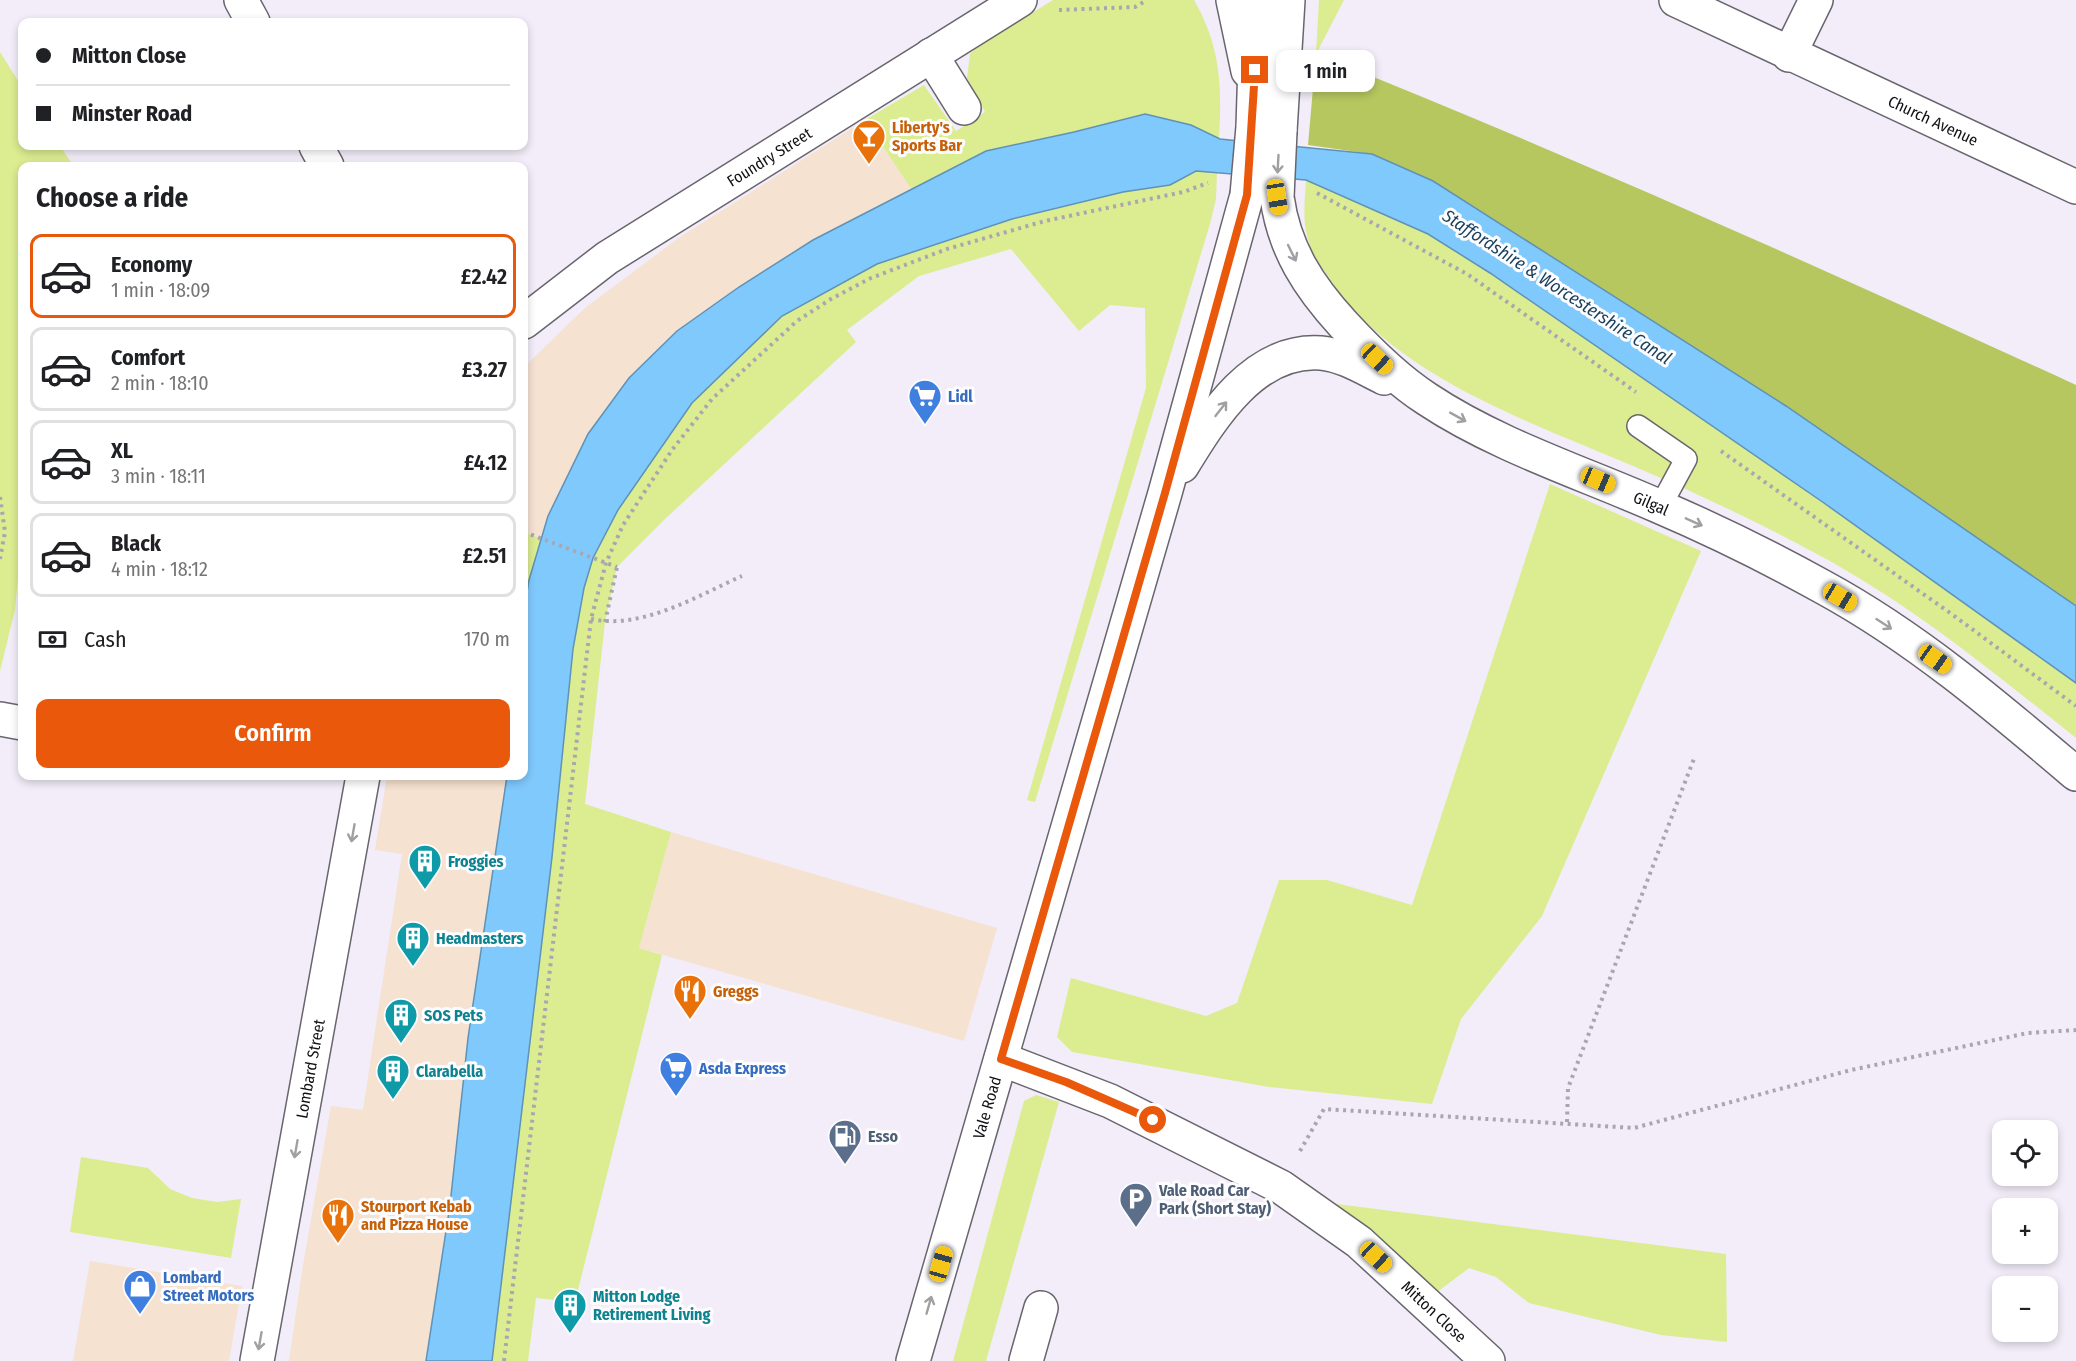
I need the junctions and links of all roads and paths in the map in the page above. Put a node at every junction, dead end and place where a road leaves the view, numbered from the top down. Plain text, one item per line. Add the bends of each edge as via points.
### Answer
1 (241, 0) edge
2 (1147, 0) edge
3 (1233, 0) edge
4 (1257, 0) edge
5 (1288, 0) edge
6 (1676, 0) edge
7 (1816, 0) edge
8 (1033, 5) edge
9 (251, 18) edge
10 (931, 55) junction
11 (1789, 55) junction
12 (964, 108) dead end
13 (1262, 124) junction
14 (1215, 181) dead end
15 (2076, 187) edge
16 (1262, 196) junction
17 (528, 319) edge
18 (1427, 400) junction
19 (1638, 426) dead end
20 (1165, 493) junction
21 (0, 497) edge
22 (1660, 507) junction
23 (528, 534) edge
24 (0, 559) edge
25 (742, 576) dead end
26 (591, 619) junction
27 (605, 622) junction
28 (0, 719) edge
29 (18, 722) edge
30 (1695, 756) dead end
31 (2076, 774) edge
32 (362, 780) edge
33 (2076, 1030) edge
34 (1001, 1059) junction
35 (1567, 1122) junction
36 (1281, 1187) junction
37 (1041, 1308) dead end
38 (257, 1361) edge
39 (504, 1361) edge
40 (913, 1361) edge
41 (1026, 1361) edge
42 (1488, 1361) edge

1 - 9 main road
2 - 8 path via 1135,7
3 - 13 main road
4 - 13 main road
5 - 13 main road
6 - 11 main road, Church Avenue
7 - 11 main road
8 - 10 main road, Foundry Street
10 - 12 main road
10 - 17 main road, Foundry Street via 607,258
11 - 15 main road, Church Avenue
13 - 16 main road, bridge
14 - 26 path via 1183,192 1045,221 947,249 872,278 797,321 712,399 672,450 623,525 606,563
16 -> 18 main road, Gilgal via 1315,292 1377,359
16 - 20 main road, Vale Road
20 -> 18 main road via 1221,407 1258,373 1286,356 1323,353 1348,360
18 -> 22 main road, Gilgal via 1511,443
19 - 22 lane via 1686,459
20 - 34 main road, Vale Road
21 - 24 path via 5,532
22 -> 31 main road, Gilgal via 1769,558 1887,626 1951,670
23 - 27 path, bridge via 617,567
25 - 27 path via 663,612
26 - 27 path
26 - 39 path
28 - 29 main road
30 - 35 path via 1568,1088
32 -> 38 main road, Lombard Street
33 - 35 path via 2028,1033 1851,1070 1634,1128
34 - 36 main road, Mitton Close via 1110,1101
40 -> 34 main road, Vale Road
35 - 36 path via 1324,1109
36 - 42 main road, Mitton Close via 1359,1242
37 - 41 main road

